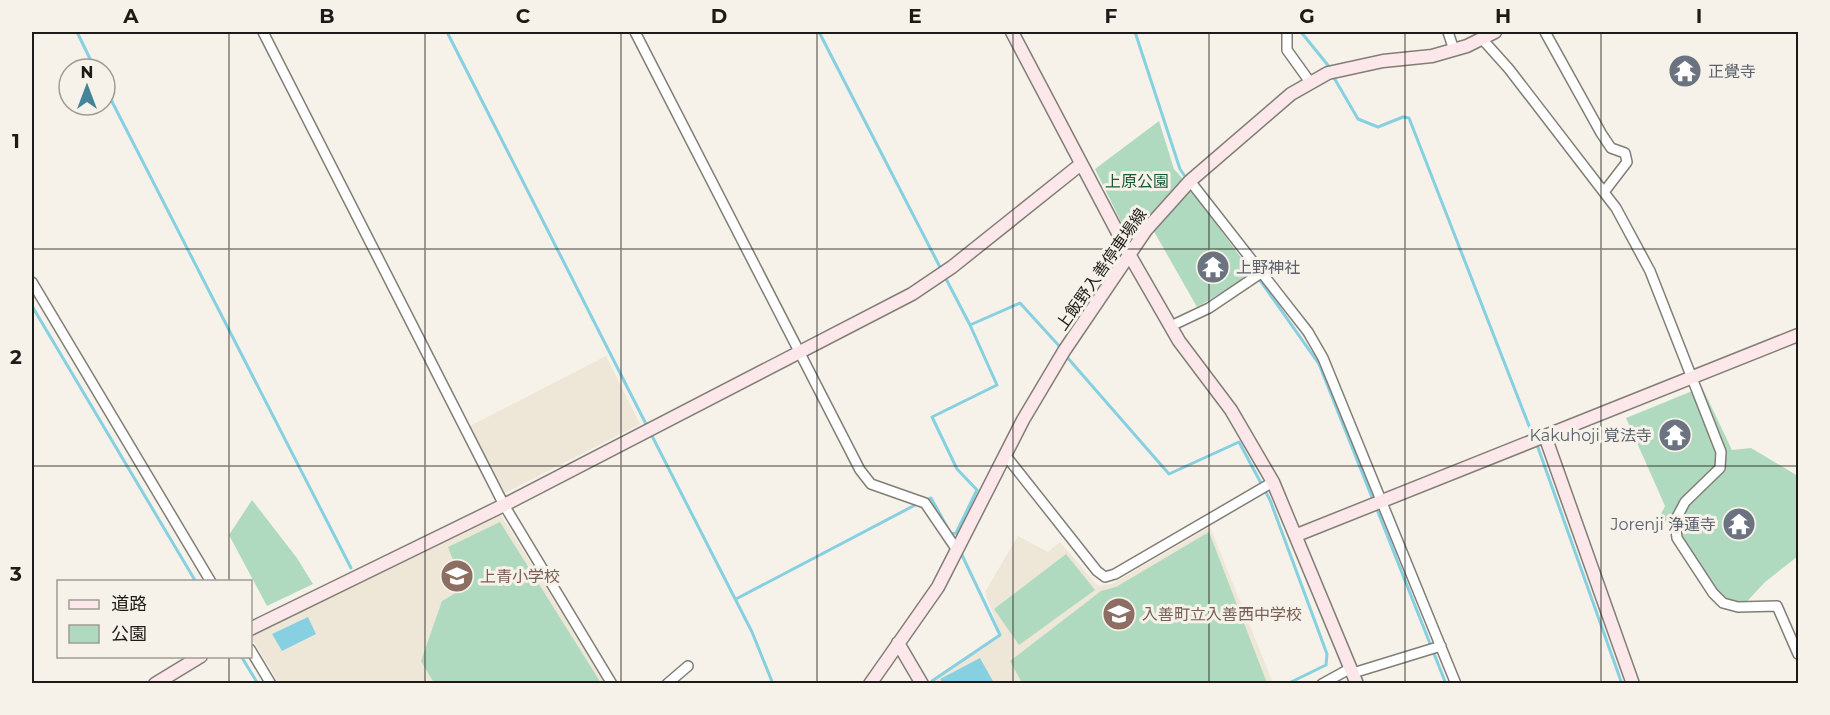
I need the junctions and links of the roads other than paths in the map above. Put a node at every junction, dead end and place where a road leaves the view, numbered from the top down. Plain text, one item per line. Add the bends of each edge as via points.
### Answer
1 (262, 32) edge
2 (635, 32) edge
3 (1012, 32) edge
4 (1287, 32) edge
5 (1448, 32) edge
6 (1495, 32) edge
7 (1545, 32) edge
8 (1483, 40) junction
9 (1454, 50) junction
10 (1310, 82) junction
11 (1081, 164) junction
12 (1190, 181) junction
13 (1604, 192) junction
14 (1129, 254) junction
15 (1261, 273) junction
16 (32, 282) edge
17 (1171, 326) junction
18 (1798, 335) edge
19 (800, 352) junction
20 (1692, 377) junction
21 (1545, 436) junction
22 (1006, 456) junction
23 (1273, 482) junction
24 (1383, 501) junction
25 (504, 505) junction
26 (1297, 535) junction
27 (957, 550) junction
28 (210, 580) edge
29 (252, 628) edge
30 (898, 643) junction
31 (1441, 646) junction
32 (252, 652) edge
33 (1798, 654) edge
34 (199, 658) edge
35 (688, 666) dead end
36 (1354, 675) edge
37 (155, 684) edge
38 (271, 684) edge
39 (612, 684) edge
40 (666, 684) edge
41 (870, 684) edge
42 (922, 684) edge
43 (1322, 684) edge
44 (1455, 684) edge
45 (1633, 684) edge

1 - 25 street
2 - 19 street
3 - 11 street
4 - 10 street via 1287,50
5 - 9 street
6 - 8 street, 上飯野入善停車場線
7 - 13 street via 1601,133 1611,148 1625,153 1627,162
8 - 9 street, 上飯野入善停車場線
8 - 13 street
9 - 10 street, 上飯野入善停車場線 via 1340,69
10 - 12 street, 上飯野入善停車場線 via 1281,102
11 - 14 street
11 - 19 street via 920,289
12 - 14 street, 上飯野入善停車場線
12 - 15 street
13 - 20 street via 1650,271
14 - 17 street
14 - 22 street, 上飯野入善停車場線 via 1047,378
15 - 17 street via 1209,308
15 - 24 street via 1308,332 1323,358
16 - 28 street
17 - 23 street via 1231,410
18 - 20 street
19 - 25 street
19 - 27 street via 860,470 871,484 925,503
20 - 21 street
20 - 33 street via 1722,461 1720,468 1685,502 1675,521 1677,538 1723,603 1738,607 1777,606
21 - 24 street
21 - 45 street
22 - 23 street via 1105,577
22 - 27 street, 上飯野入善停車場線
23 - 26 street
24 - 26 street
24 - 31 street
25 - 29 street
25 - 39 street
26 - 36 street
27 - 30 street, 上飯野入善停車場線 via 938,587
30 - 41 street, 上飯野入善停車場線
30 - 42 street
31 - 36 street
31 - 44 street
32 - 38 street
34 - 37 street
35 - 40 street
36 - 43 street

